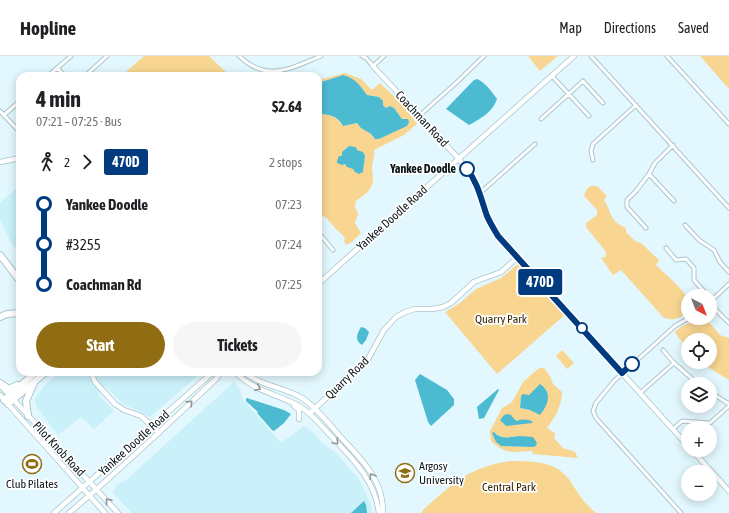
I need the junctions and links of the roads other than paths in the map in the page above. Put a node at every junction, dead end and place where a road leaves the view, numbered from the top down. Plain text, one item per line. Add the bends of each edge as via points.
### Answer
1 (71, 56) edge
2 (107, 56) edge
3 (239, 56) edge
4 (321, 56) edge
5 (362, 56) edge
6 (384, 56) edge
7 (484, 56) edge
8 (574, 56) edge
9 (591, 56) edge
10 (667, 56) edge
11 (373, 66) junction
12 (58, 68) junction
13 (53, 72) edge
14 (62, 72) edge
15 (89, 72) edge
16 (552, 76) junction
17 (568, 94) junction
18 (603, 103) dead end
19 (16, 104) edge
20 (636, 105) junction
21 (0, 111) edge
22 (4, 115) junction
23 (419, 116) junction
24 (589, 116) dead end
25 (541, 119) dead end
26 (729, 124) edge
27 (16, 128) edge
28 (536, 144) dead end
29 (673, 145) junction
30 (16, 159) edge
31 (459, 159) junction
32 (592, 160) dead end
33 (0, 162) edge
34 (649, 174) junction
35 (480, 193) junction
36 (674, 202) dead end
37 (729, 208) edge
38 (685, 225) dead end
39 (646, 228) dead end
40 (322, 237) edge
41 (666, 248) dead end
42 (333, 250) dead end
43 (0, 255) edge
44 (518, 257) junction
45 (729, 272) edge
46 (16, 276) edge
47 (322, 279) edge
48 (729, 284) edge
49 (702, 289) edge
50 (717, 296) edge
51 (717, 310) edge
52 (16, 313) edge
53 (0, 317) edge
54 (681, 323) edge
55 (729, 323) edge
56 (663, 350) dead end
57 (674, 362) junction
58 (622, 373) junction
59 (32, 376) edge
60 (40, 376) edge
61 (93, 376) edge
62 (208, 376) edge
63 (219, 376) edge
64 (239, 376) edge
65 (249, 376) edge
66 (690, 377) edge
67 (35, 380) junction
68 (26, 381) junction
69 (0, 384) edge
70 (640, 393) junction
71 (717, 397) edge
72 (7, 399) edge
73 (292, 403) junction
74 (729, 405) edge
75 (314, 409) junction
76 (310, 413) junction
77 (28, 416) junction
78 (299, 419) dead end
79 (152, 426) junction
80 (673, 428) junction
81 (159, 433) junction
82 (681, 438) edge
83 (698, 457) edge
84 (90, 482) junction
85 (83, 488) junction
86 (97, 490) junction
87 (729, 491) edge
88 (90, 496) junction
89 (54, 513) edge
90 (69, 513) edge
91 (105, 513) edge
92 (118, 513) edge
93 (379, 513) edge
94 (383, 513) edge
95 (681, 513) edge

1 - 12 street
2 - 15 street
3 - 4 street via 252,66 274,71 286,70
5 - 11 street, Coachman Road
6 - 11 street
7 - 23 street
8 - 16 street, Yankee Doodle Road
9 - 20 street
10 - 26 street
11 - 23 street, Coachman Road
12 - 13 street
12 - 14 street
16 - 17 street
16 - 31 street, Yankee Doodle Road
17 - 18 street via 583,81
17 - 24 street
17 - 25 street
19 - 22 street
20 - 29 street
20 - 32 street via 593,144
21 - 22 street
22 - 27 street
23 - 31 street, Coachman Road
28 - 35 street
29 - 34 street via 655,163
29 - 37 street
30 - 33 street
31 - 35 street, Coachman Road via 472,175
31 - 47 street, Yankee Doodle Road
34 - 36 street
34 - 39 street via 627,200 627,207
35 - 44 street, Coachman Road via 498,236
38 - 45 street via 714,250
40 - 42 street
41 - 49 street via 676,260 686,259 694,268 694,280
43 - 46 highway
44 - 58 street, Coachman Road
44 - 75 street, Quarry Road via 500,272 474,282 443,307 415,309 396,317 384,330 365,362
48 - 50 street
51 - 55 street
52 - 53 highway
54 - 58 street
56 - 57 street
57 - 66 street
57 - 70 street
58 - 70 street, Coachman Road
58 - 95 street via 596,403 593,411 596,418
59 - 68 highway
60 - 67 highway
61 - 79 street via 114,404 141,416
62 - 79 street, Yankee Doodle Road
81 -> 63 street, Yankee Doodle Road
64 -> 73 street via 254,387
65 - 75 street via 288,391
67 - 72 highway
67 - 77 highway via 26,401
68 - 69 highway via 9,389
68 - 72 highway
69 - 72 street, Pilot Knob Road
70 - 80 street, Coachman Road
71 - 74 street
72 - 77 street, Pilot Knob Road
72 - 85 street, Pilot Knob Road
73 - 76 street
73 - 78 street via 299,410
74 - 80 street via 710,423 682,422
75 - 76 street, Quarry Road
94 -> 75 street via 374,477
76 -> 93 street via 361,468 369,481
77 - 84 street, Pilot Knob Road
79 - 81 street
79 - 84 street, Yankee Doodle Road
80 - 82 street, Coachman Road
81 - 86 street, Yankee Doodle Road
83 - 87 street
84 - 85 street, Yankee Doodle Road
84 - 86 street, Pilot Knob Road
85 - 88 street, Pilot Knob Road
85 - 89 street, Yankee Doodle Road
86 - 88 street, Yankee Doodle Road
92 -> 86 street, Pilot Knob Road
88 - 90 street, Yankee Doodle Road
88 - 91 street, Pilot Knob Road

